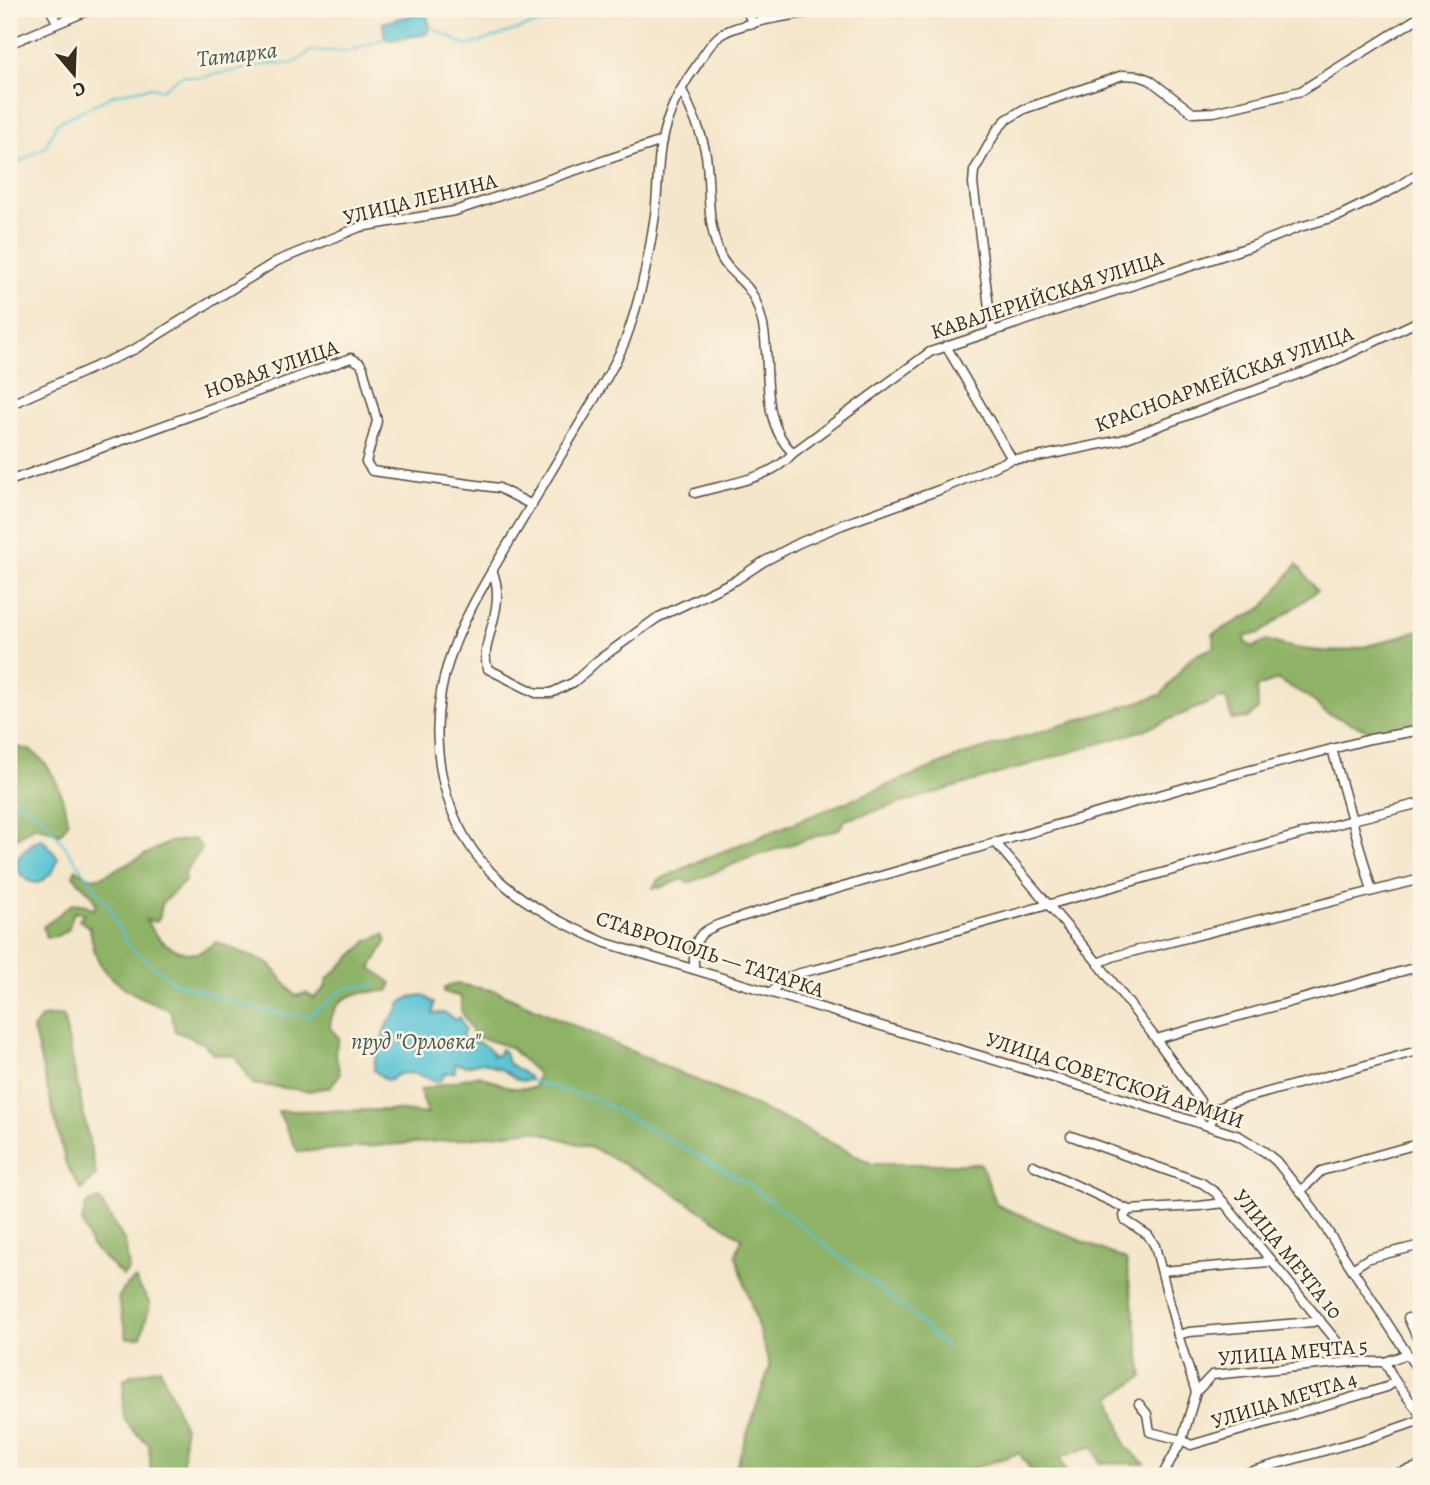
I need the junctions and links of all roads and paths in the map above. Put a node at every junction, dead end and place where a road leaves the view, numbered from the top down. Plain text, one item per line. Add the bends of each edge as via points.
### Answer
1 (50, 9) edge
2 (92, 9) edge
3 (746, 9) edge
4 (832, 9) edge
5 (1421, 16) edge
6 (57, 22) junction
7 (752, 23) junction
8 (9, 44) edge
9 (682, 90) junction
10 (662, 141) junction
11 (1421, 172) edge
12 (1421, 320) edge
13 (992, 330) junction
14 (946, 346) junction
15 (9, 405) edge
16 (793, 453) junction
17 (1012, 459) junction
18 (9, 481) edge
19 (695, 493) dead end
20 (532, 505) junction
21 (492, 570) junction
22 (1421, 730) edge
23 (1332, 749) junction
24 (1421, 803) edge
25 (1352, 820) junction
26 (995, 842) junction
27 (1421, 878) edge
28 (1372, 891) junction
29 (1049, 905) junction
30 (1098, 963) junction
31 (1421, 966) edge
32 (694, 969) junction
33 (773, 992) junction
34 (892, 1029) joint
35 (1156, 1039) junction
36 (1421, 1050) edge
37 (1200, 1101) junction
38 (1218, 1108) junction
39 (1199, 1123) junction
40 (1209, 1126) junction
41 (1071, 1136) dead end
42 (1421, 1143) edge
43 (1034, 1165) dead end
44 (1301, 1191) junction
45 (1225, 1203) junction
46 (1129, 1210) junction
47 (1421, 1245) edge
48 (1271, 1259) junction
49 (1352, 1269) junction
50 (1161, 1270) junction
51 (1408, 1318) dead end
52 (1320, 1320) junction
53 (1178, 1335) junction
54 (1421, 1346) edge
55 (1421, 1352) edge
56 (1409, 1357) junction
57 (1350, 1362) junction
58 (1385, 1362) junction
59 (1421, 1375) edge
60 (1395, 1381) junction
61 (1196, 1392) junction
62 (1139, 1404) dead end
63 (1421, 1417) edge
64 (1182, 1440) junction
65 (1421, 1466) edge
66 (1162, 1476) edge
67 (1234, 1476) edge
68 (1388, 1476) edge

1 - 6 street
2 - 6 street
3 - 7 street
4 - 7 street
5 - 13 street via 1301,91 1214,112 1193,113 1150,80 1123,75 1015,113 997,130 974,171
6 - 8 street
7 - 9 street, СТАВРОПОЛЬ — ТАТАРКА via 719,36
9 - 10 street, СТАВРОПОЛЬ — ТАТАРКА via 668,116
9 - 16 street via 702,135 708,208 720,256 747,287 760,311 769,401 779,434
10 - 15 street, УЛИЦА ЛЕНИНА via 456,211 360,227 302,250 135,349
10 - 20 street, СТАВРОПОЛЬ — ТАТАРКА via 649,247 629,330
11 - 13 street, КАВАЛЕРИЙСКАЯ УЛИЦА via 1341,215
12 - 17 street, КРАСНОАРМЕЙСКАЯ УЛИЦА via 1331,362 1121,440
13 - 14 street, КАВАЛЕРИЙСКАЯ УЛИЦА
14 - 16 street, КАВАЛЕРИЙСКАЯ УЛИЦА via 917,360
14 - 17 street
16 - 19 street, КАВАЛЕРИЙСКАЯ УЛИЦА via 779,466
17 - 21 street, КРАСНОАРМЕЙСКАЯ УЛИЦА via 799,543 657,618 573,682 544,694 488,669 485,659 498,603
18 - 20 street, НОВАЯ УЛИЦА via 351,358 363,368 377,421 366,462 372,471 499,488
20 - 21 street, СТАВРОПОЛЬ — ТАТАРКА
21 - 32 street, СТАВРОПОЛЬ — ТАТАРКА via 451,649 439,697 440,764 460,830 477,858 514,895 554,919 606,943
22 - 23 street
23 - 25 street
23 - 26 street
24 - 25 street
25 - 28 street
25 - 29 street
26 - 29 street
26 - 32 street via 708,930 695,947
27 - 28 street
28 - 30 street
29 - 30 street
29 - 33 street via 785,978 776,983
30 - 35 street
31 - 35 street
32 - 33 street, СТАВРОПОЛЬ — ТАТАРКА
33 - 34 street, СТАВРОПОЛЬ — ТАТАРКА
34 - 39 street, УЛИЦА СОВЕТСКОЙ АРМИИ
35 - 37 street
36 - 38 street
37 - 38 street
37 - 39 street
38 - 40 street
39 - 40 street, УЛИЦА СОВЕТСКОЙ АРМИИ
40 - 44 street, УЛИЦА СОВЕТСКОЙ АРМИИ via 1265,1152
41 - 45 street, УЛИЦА МЕЧТА 10 via 1202,1183
42 - 44 street via 1321,1171
43 - 46 street
44 - 49 street, УЛИЦА СОВЕТСКОЙ АРМИИ
45 - 46 street
45 - 48 street, УЛИЦА МЕЧТА 10
46 - 50 street via 1125,1220 1152,1238
47 - 49 street via 1369,1258
48 - 50 street via 1241,1266
48 - 52 street, УЛИЦА МЕЧТА 10
49 - 56 street, УЛИЦА СОВЕТСКОЙ АРМИИ
50 - 53 street
51 - 54 street
52 - 53 street
52 - 57 street, УЛИЦА МЕЧТА 10
53 - 61 street
55 - 56 street, УЛИЦА МЕЧТА 5
56 - 58 street, УЛИЦА МЕЧТА 5
56 - 59 street, УЛИЦА СОВЕТСКОЙ АРМИИ
57 - 58 street, УЛИЦА МЕЧТА 5
57 - 61 street, УЛИЦА МЕЧТА 5 via 1212,1375
58 - 60 street
60 - 63 street
60 - 64 street, УЛИЦА МЕЧТА 4 via 1217,1438 1191,1445
61 - 64 street, УЛИЦА МЕЧТА 5
62 - 64 street, УЛИЦА МЕЧТА 4 via 1147,1414 1150,1433
63 - 67 street via 1392,1431
64 - 66 street
65 - 68 street

